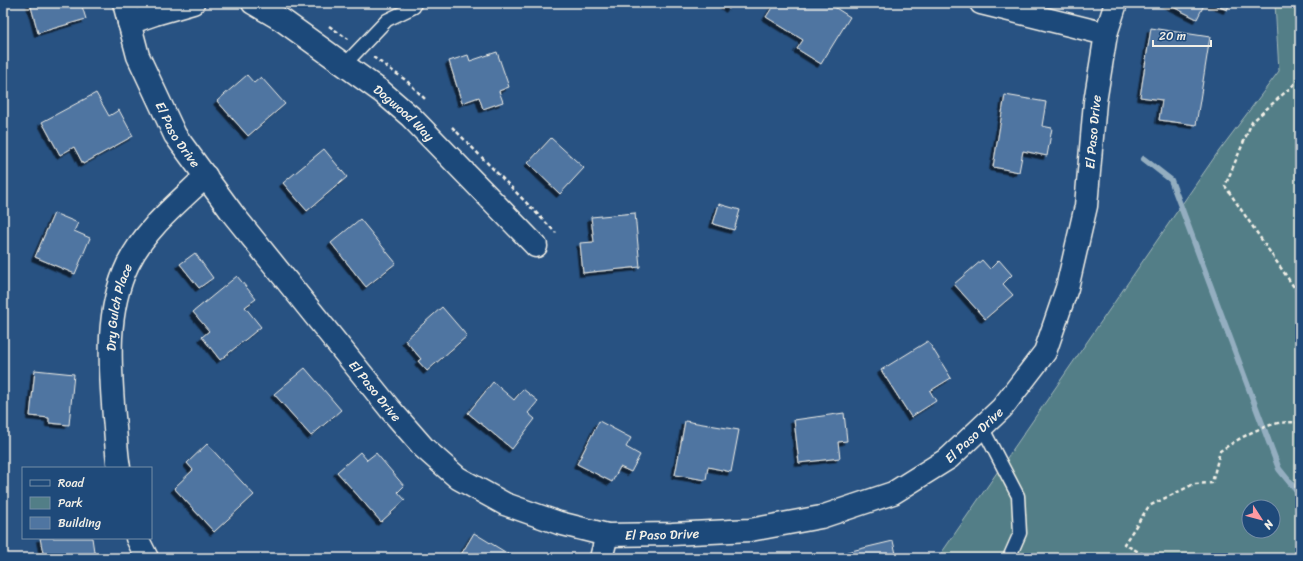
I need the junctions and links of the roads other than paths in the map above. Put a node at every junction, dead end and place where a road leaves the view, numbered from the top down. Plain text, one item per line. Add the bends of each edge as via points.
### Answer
1 (193, 3) edge
2 (253, 3) edge
3 (412, 3) edge
4 (981, 3) edge
5 (1116, 3) edge
6 (126, 13) edge
7 (1106, 34) junction
8 (344, 65) junction
9 (206, 176) junction
10 (536, 246) dead end
11 (982, 427) junction
12 (119, 467) edge
13 (607, 535) junction
14 (138, 539) edge
15 (147, 558) edge
16 (601, 558) edge
17 (1009, 558) edge

1 - 6 street via 155,14
2 - 8 street, Dogwood Way via 282,20
3 - 8 lane via 414,7 387,20
4 - 7 street
5 - 7 street, El Paso Drive
6 - 9 street, El Paso Drive via 138,56 175,135
7 - 11 street, El Paso Drive via 1095,102 1086,206 1067,288 1045,352 1002,408
8 - 10 street, Dogwood Way via 411,117
9 - 12 street, Dry Gulch Place via 145,238 128,265 119,292 111,323
9 - 13 street, El Paso Drive via 390,409 424,448 458,478 505,504
11 - 13 street, El Paso Drive via 949,458 893,492 821,516 750,530
11 - 17 lane via 1018,496 1020,533
13 - 16 street
14 - 15 street

